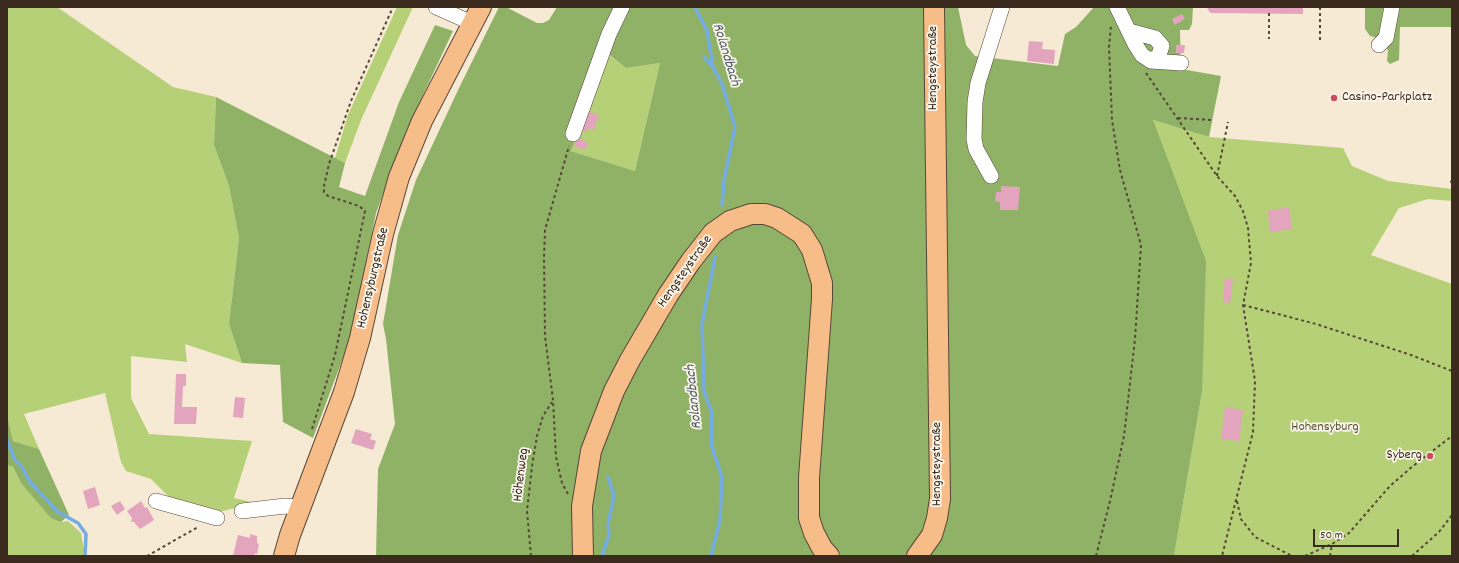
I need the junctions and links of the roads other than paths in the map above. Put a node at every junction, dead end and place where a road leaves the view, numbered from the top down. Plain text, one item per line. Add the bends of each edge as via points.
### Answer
1 (436, 7) edge
2 (622, 7) edge
3 (934, 7) edge
4 (1002, 7) edge
5 (1117, 7) edge
6 (1392, 7) edge
7 (477, 15) edge
8 (1380, 45) dead end
9 (1181, 63) dead end
10 (573, 134) road end
11 (991, 176) dead end
12 (156, 501) dead end
13 (300, 507) junction
14 (242, 510) dead end
15 (217, 518) road end
16 (284, 556) edge
17 (583, 556) edge
18 (829, 556) edge
19 (917, 556) edge

1 - 7 street
2 - 10 street via 609,34
3 - 19 main road, Hengsteystraße via 940,500 938,518 932,535
4 - 11 street via 978,83 975,102 976,149
5 - 9 street via 1148,66
6 - 8 street via 1386,38
7 - 13 main road, Hohensyburgstraße via 422,121 399,177 344,392
12 - 15 street
13 - 14 street
13 - 16 main road, Hohensyburgstraße
17 - 18 main road, Hengsteystraße via 582,506 591,451 614,391 648,327 691,261 713,233 730,221 751,214 765,214 777,218 802,234 812,250 822,283 809,478 809,518 814,533

